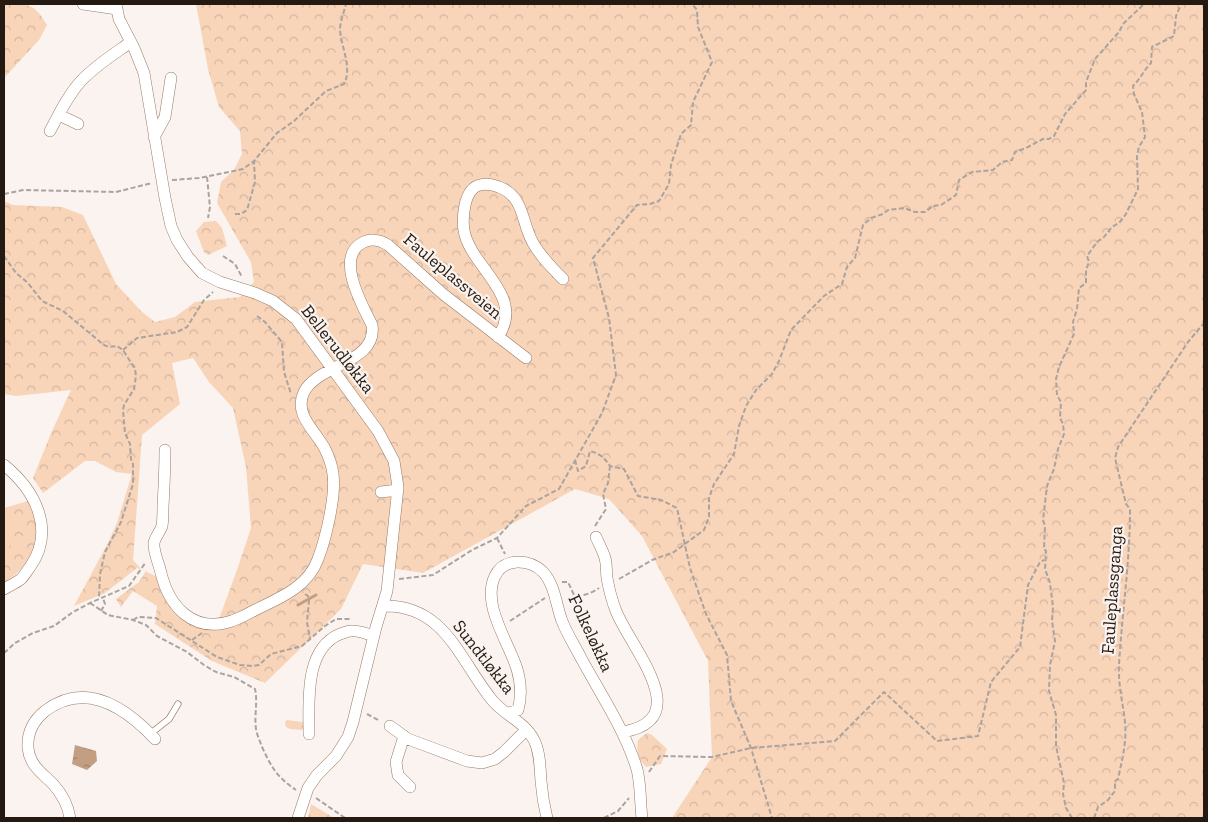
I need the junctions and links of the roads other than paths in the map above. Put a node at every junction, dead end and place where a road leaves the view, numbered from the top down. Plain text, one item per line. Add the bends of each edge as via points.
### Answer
1 (83, 4) edge
2 (117, 6) edge
3 (131, 42) junction
4 (171, 78) dead end
5 (59, 115) junction
6 (78, 124) dead end
7 (50, 131) dead end
8 (154, 137) junction
9 (563, 279) dead end
10 (498, 337) junction
11 (526, 358) dead end
12 (333, 369) junction
13 (165, 450) dead end
14 (4, 465) edge
15 (398, 490) junction
16 (381, 492) dead end
17 (596, 537) road end
18 (4, 589) edge
19 (382, 606) junction
20 (374, 636) junction
21 (178, 704) dead end
22 (509, 713) junction
23 (390, 726) road end
24 (526, 730) junction
25 (623, 732) junction
26 (309, 734) dead end
27 (404, 736) junction
28 (153, 737) joint
29 (410, 787) dead end
30 (70, 818) edge
31 (298, 818) edge
32 (547, 818) edge
33 (642, 818) edge

1 - 2 street, Bellerudløkka
2 - 3 street, Bellerudløkka via 119,19
3 - 5 street via 80,82
3 - 8 street, Bellerudløkka via 144,73
4 - 8 street via 165,117
5 - 6 street
5 - 7 street
8 - 12 street, Bellerudløkka via 171,226 188,257 202,273 273,301 296,320
9 - 10 street, Fauleplassveien via 533,242 512,194 490,184 474,188 466,198 463,229 474,255 504,300 506,320
10 - 11 street, Fauleplassveien
10 - 12 street, Fauleplassveien via 442,294 388,245 368,240 354,249 349,265 372,325 372,337 365,350
12 - 13 street, Fauleplassveien via 304,392 301,408 325,449 332,468 334,489 318,562 297,588 231,621 214,624 184,614 171,600 163,582 154,544 162,526
12 - 15 street, Bellerudløkka via 389,450 394,460
14 - 18 street via 29,491 40,514 42,529 36,558 21,579
15 - 16 street
15 - 19 street, Bellerudløkka via 387,591
17 - 25 street, Folkeløkka via 606,560 608,583 620,623 658,694 658,704 651,719 643,726
19 - 20 street, Bellerudløkka
19 - 22 street, Sundtløkka via 417,612 437,625 448,635 493,701
20 - 26 street via 347,631 332,638 321,649 313,668
20 - 31 street, Bellerudløkka via 348,737 336,756 317,775
21 - 28 lane
22 - 24 street, Sundtløkka
22 - 25 street, Folkeløkka via 518,710 521,690 517,669 492,603 492,584 505,565 529,562 551,581 565,627
23 - 27 street
24 - 27 street via 495,759 482,763 466,761
24 - 32 street, Sundtløkka via 533,739 540,764
25 - 33 street, Folkeløkka via 637,768
27 - 29 street via 396,762 398,775
28 - 30 street via 117,708 96,698 61,701 42,714 31,728 29,755 38,771 60,792

